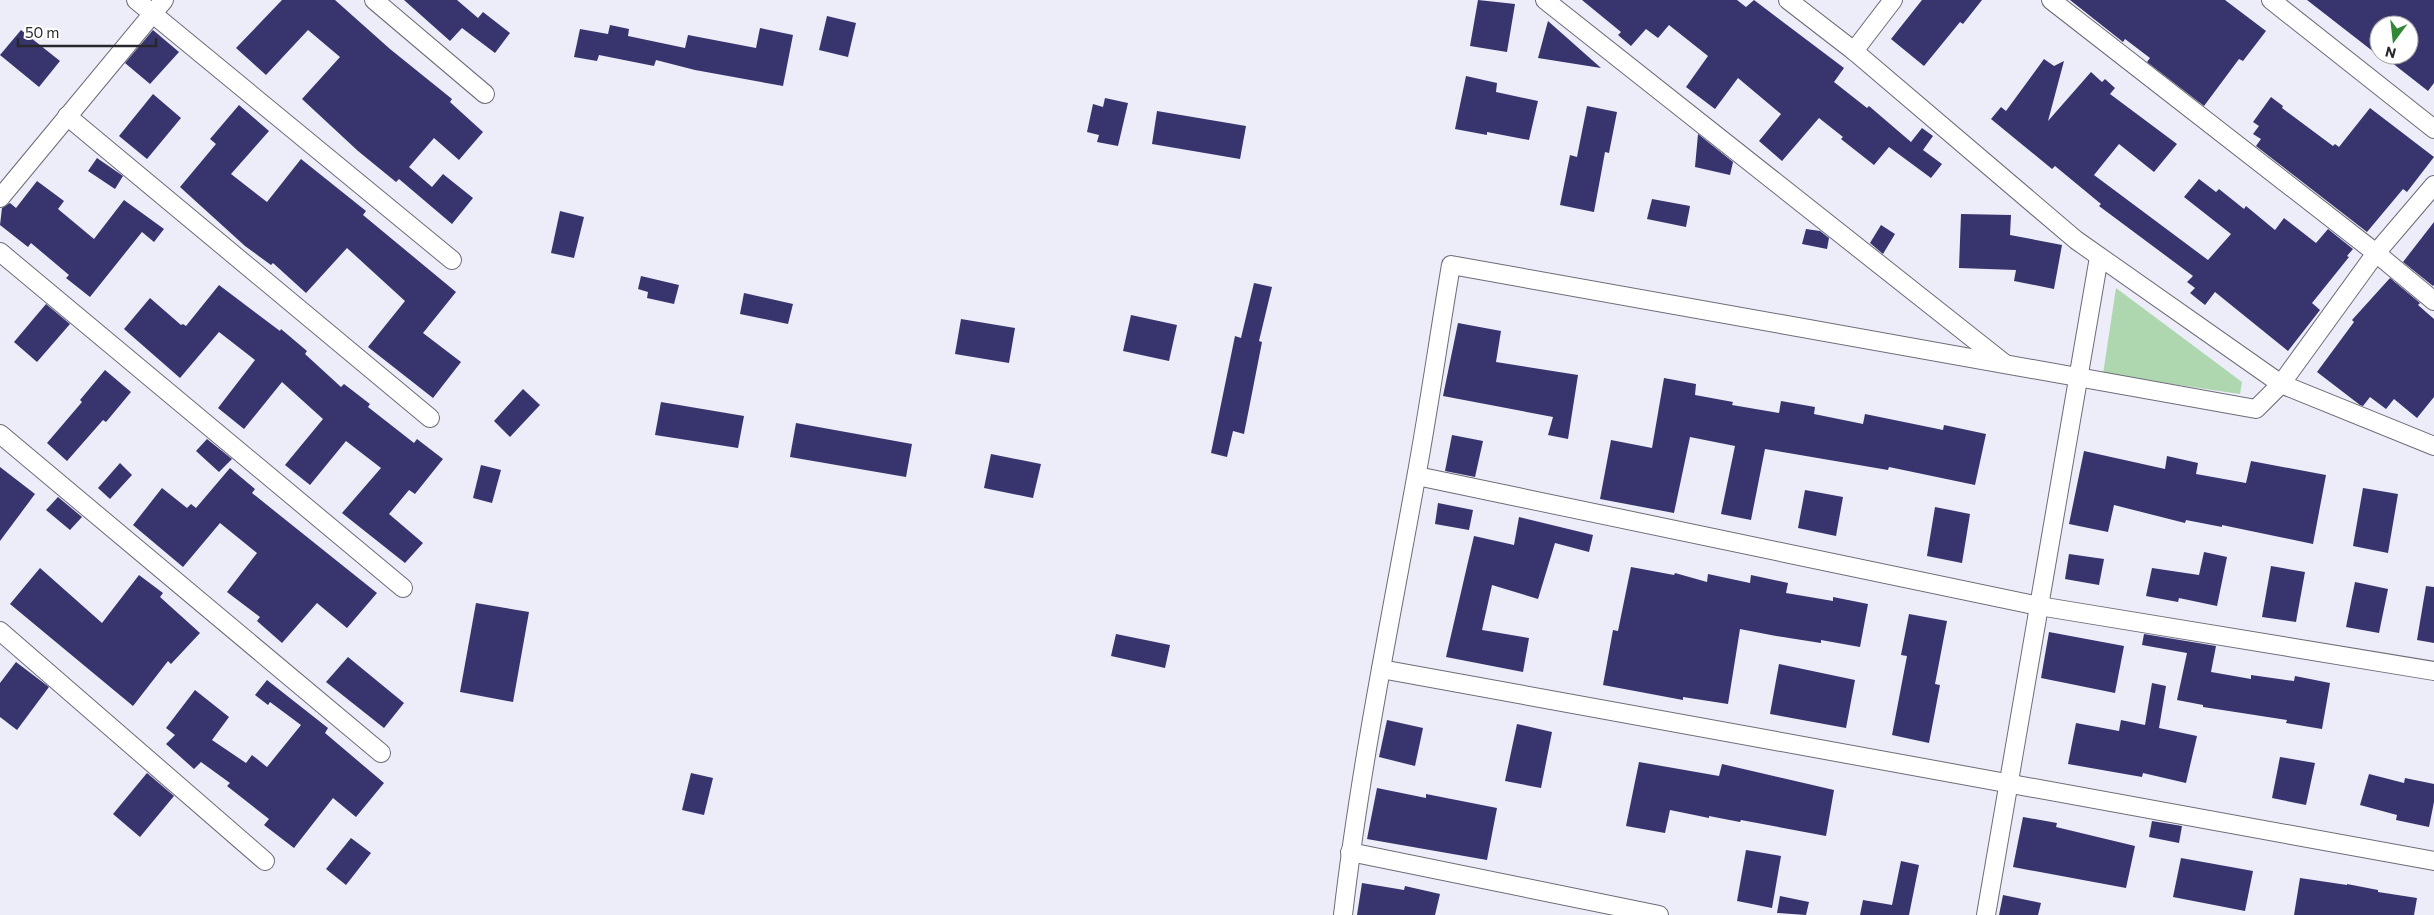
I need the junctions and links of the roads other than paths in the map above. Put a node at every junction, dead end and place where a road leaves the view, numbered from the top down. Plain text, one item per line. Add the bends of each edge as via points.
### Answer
1 (136, 0) edge
2 (164, 0) edge
3 (374, 0) edge
4 (1545, 0) edge
5 (1788, 0) edge
6 (1893, 0) edge
7 (2051, 0) edge
8 (2271, 0) edge
9 (153, 14) junction
10 (1854, 52) junction
11 (485, 94) dead end
12 (67, 116) junction
13 (2434, 128) edge
14 (2434, 185) edge
15 (0, 198) edge
16 (0, 252) edge
17 (2376, 253) junction
18 (2099, 257) junction
19 (452, 260) dead end
20 (2434, 301) edge
21 (2006, 365) junction
22 (2079, 378) junction
23 (2281, 384) junction
24 (430, 418) dead end
25 (0, 434) edge
26 (2434, 446) edge
27 (1417, 476) junction
28 (403, 588) dead end
29 (2040, 606) junction
30 (0, 631) edge
31 (1381, 670) junction
32 (2434, 671) edge
33 (381, 753) dead end
34 (2009, 785) junction
35 (1350, 852) junction
36 (265, 861) dead end
37 (2434, 861) edge
38 (1343, 915) edge
39 (1659, 915) edge
40 (1986, 915) edge

1 - 9 street
2 - 9 street
3 - 11 street
4 - 21 street
5 - 10 street
6 - 10 street
7 - 17 street
8 - 13 street
9 - 12 street
9 - 19 street
10 - 18 street
12 - 15 street
12 - 24 street
14 - 17 street
16 - 28 street
17 - 20 street
17 - 23 street
18 - 22 street
18 - 23 street
21 - 22 street
21 - 27 street via 1450,265
22 - 23 street via 2256,409
22 - 29 street
23 - 26 street
25 - 33 street
27 - 29 street
27 - 31 street
29 - 32 street
29 - 34 street
30 - 36 street
31 - 34 street
31 - 35 street
34 - 37 street
34 - 40 street
35 - 38 street
35 - 39 street

